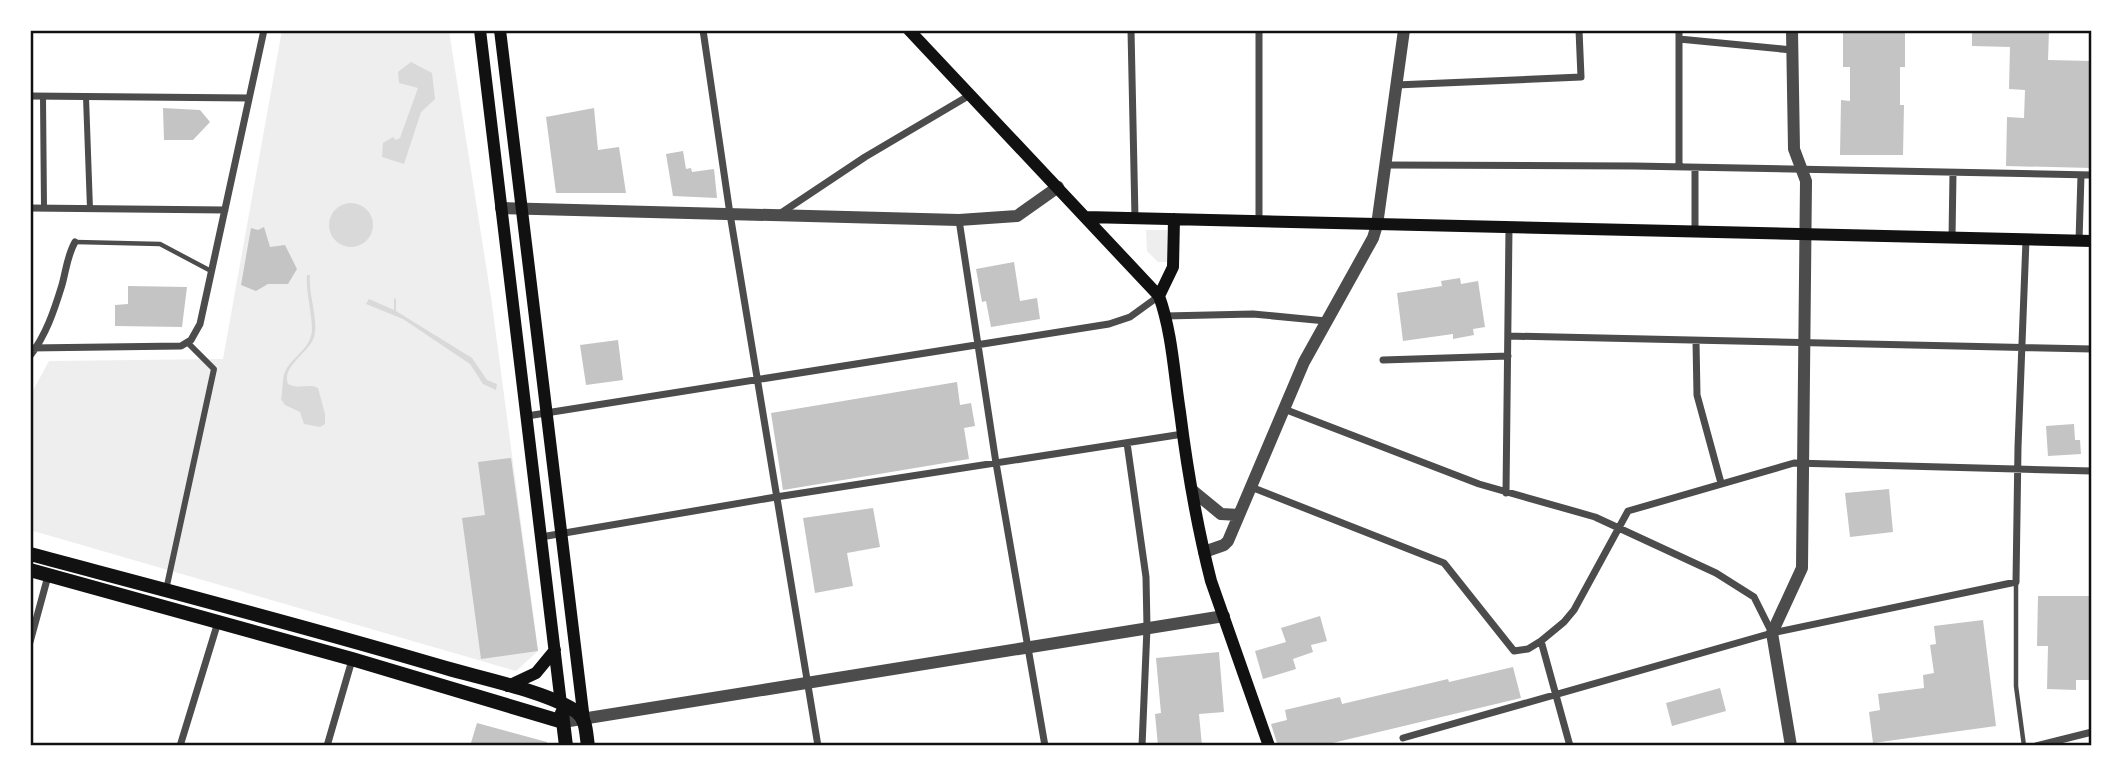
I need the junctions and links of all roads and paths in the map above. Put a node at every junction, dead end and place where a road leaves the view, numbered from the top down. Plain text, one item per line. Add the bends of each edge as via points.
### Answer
1 (264, 30) edge
2 (480, 30) edge
3 (500, 30) edge
4 (704, 30) edge
5 (909, 30) edge
6 (1131, 30) edge
7 (1259, 30) edge
8 (1404, 30) edge
9 (1579, 30) edge
10 (1679, 30) edge
11 (1792, 30) edge
12 (1679, 39) junction
13 (1792, 50) junction
14 (1396, 85) junction
15 (970, 95) junction
16 (30, 96) edge
17 (43, 97) junction
18 (86, 97) junction
19 (249, 98) junction
20 (1385, 165) junction
21 (1679, 167) junction
22 (1695, 167) junction
23 (1803, 170) junction
24 (1953, 173) junction
25 (2081, 175) junction
26 (2092, 175) edge
27 (1058, 187) junction
28 (30, 208) edge
29 (44, 208) junction
30 (501, 208) junction
31 (90, 209) junction
32 (521, 209) junction
33 (225, 210) junction
34 (730, 214) junction
35 (778, 215) junction
36 (1086, 217) junction
37 (1135, 218) junction
38 (959, 219) junction
39 (1174, 219) junction
40 (1259, 222) junction
41 (1377, 225) junction
42 (1509, 228) junction
43 (1695, 231) junction
44 (1805, 233) junction
45 (1952, 238) junction
46 (2026, 240) junction
47 (2086, 241) edge
48 (75, 243) joint
49 (212, 271) junction
50 (1159, 296) junction
51 (1165, 316) junction
52 (1326, 321) junction
53 (1508, 336) junction
54 (1696, 341) junction
55 (188, 343) junction
56 (978, 343) junction
57 (1805, 344) junction
58 (2024, 347) junction
59 (33, 348) edge
60 (2092, 349) edge
61 (30, 356) edge
62 (1508, 356) junction
63 (1383, 360) dead end
64 (756, 378) junction
65 (1284, 409) junction
66 (547, 412) junction
67 (527, 416) junction
68 (1182, 433) junction
69 (1126, 443) junction
70 (1804, 462) junction
71 (996, 463) junction
72 (2017, 469) junction
73 (2092, 471) edge
74 (1721, 483) junction
75 (1251, 487) junction
76 (1193, 491) junction
77 (1506, 494) junction
78 (776, 497) junction
79 (1239, 515) junction
80 (1618, 528) junction
81 (562, 533) junction
82 (541, 537) junction
83 (1204, 552) junction
84 (30, 554) edge
85 (30, 570) edge
86 (48, 576) junction
87 (2016, 582) junction
88 (166, 590) junction
89 (1224, 616) junction
90 (218, 622) junction
91 (1147, 628) junction
92 (1772, 634) junction
93 (1541, 641) junction
94 (30, 642) edge
95 (1028, 648) junction
96 (555, 650) junction
97 (352, 659) junction
98 (807, 684) junction
99 (508, 686) junction
100 (1555, 694) junction
101 (561, 704) junction
102 (584, 720) junction
103 (563, 722) junction
104 (2092, 732) edge
105 (1403, 738) dead end
106 (180, 746) edge
107 (327, 746) edge
108 (566, 746) edge
109 (588, 746) edge
110 (818, 746) edge
111 (1045, 746) edge
112 (1142, 746) edge
113 (1269, 746) edge
114 (1570, 746) edge
115 (1791, 746) edge
116 (2024, 746) edge
117 (2036, 746) edge

1 - 19 street
2 - 30 main road
3 - 32 main road
4 - 34 street
5 - 15 main road
6 - 37 street
7 - 40 street
8 - 14 street
9 - 14 street via 1581,77
10 - 12 street
11 - 13 street
12 - 13 street
12 - 21 street
13 - 23 street via 1794,149
14 - 20 street
15 - 27 main road
15 - 35 street
16 - 17 street
17 - 18 street
17 - 29 street
18 - 19 street
18 - 31 street
19 - 33 street
20 - 21 street
20 - 41 street
21 - 22 street
22 - 23 street
22 - 43 street
23 - 24 street
23 - 44 street
24 - 25 street
24 - 45 street
25 - 26 street
25 - 47 street
27 - 36 main road
27 - 38 street via 1017,216
28 - 29 street
29 - 31 street
30 - 32 street
30 - 67 main road
31 - 33 street
32 - 34 street
32 - 66 main road
33 - 49 street
34 - 35 street
34 - 64 street
35 - 38 street
36 - 37 main road
36 - 50 main road
37 - 39 main road
38 - 56 street
39 - 40 main road
39 - 50 main road via 1173,267
40 - 41 main road
41 - 42 main road
41 - 52 street
42 - 43 main road
42 - 53 street
43 - 44 main road
44 - 45 main road
44 - 57 street
45 - 46 main road
46 - 47 main road
46 - 58 street
48 - 49 lane via 160,244
48 - 59 street via 48,325
49 - 55 street via 199,329
50 - 51 main road
50 - 56 street via 1119,321
51 - 52 street via 1253,314
51 - 68 main road
52 - 65 street
53 - 54 street
53 - 62 street
54 - 57 street
54 - 74 street via 1697,395
55 - 59 street
55 - 88 street via 214,369
56 - 64 street
56 - 71 street
57 - 58 street
57 - 70 street
58 - 60 street
58 - 72 street
59 - 61 street
62 - 63 street
62 - 77 street
64 - 66 street
64 - 78 street
65 - 75 street
65 - 77 street
66 - 67 street
66 - 81 main road
67 - 82 main road
68 - 69 street
68 - 76 main road
69 - 71 street
69 - 91 street via 1145,564
70 - 72 street
70 - 74 street
70 - 92 street via 1802,568
71 - 78 street
71 - 95 street
72 - 73 street
72 - 87 street
74 - 80 street via 1628,511
75 - 79 street
75 - 93 street via 1444,563 1514,651
76 - 79 street via 1221,514
76 - 83 main road
77 - 80 street via 1558,505
78 - 81 street
78 - 98 street
79 - 83 street via 1228,541
80 - 92 street via 1748,592 1757,600
80 - 93 street via 1574,610
81 - 82 street
81 - 102 main road
82 - 96 main road
83 - 89 main road
84 - 88 main road
85 - 86 main road
86 - 90 main road
86 - 94 street
87 - 92 street
87 - 116 lane via 2017,700
88 - 99 main road
89 - 91 street
89 - 113 main road
90 - 97 main road
90 - 106 street
91 - 95 street
91 - 112 street
92 - 100 street
92 - 115 street
93 - 100 street
95 - 98 street
95 - 111 street
96 - 99 main road via 536,673
96 - 101 main road
97 - 103 main road
97 - 107 street
98 - 102 street
98 - 110 street
99 - 101 main road
100 - 105 street
100 - 114 street
101 - 102 main road
101 - 103 main road
102 - 103 street
102 - 109 main road
103 - 108 main road
104 - 117 street

